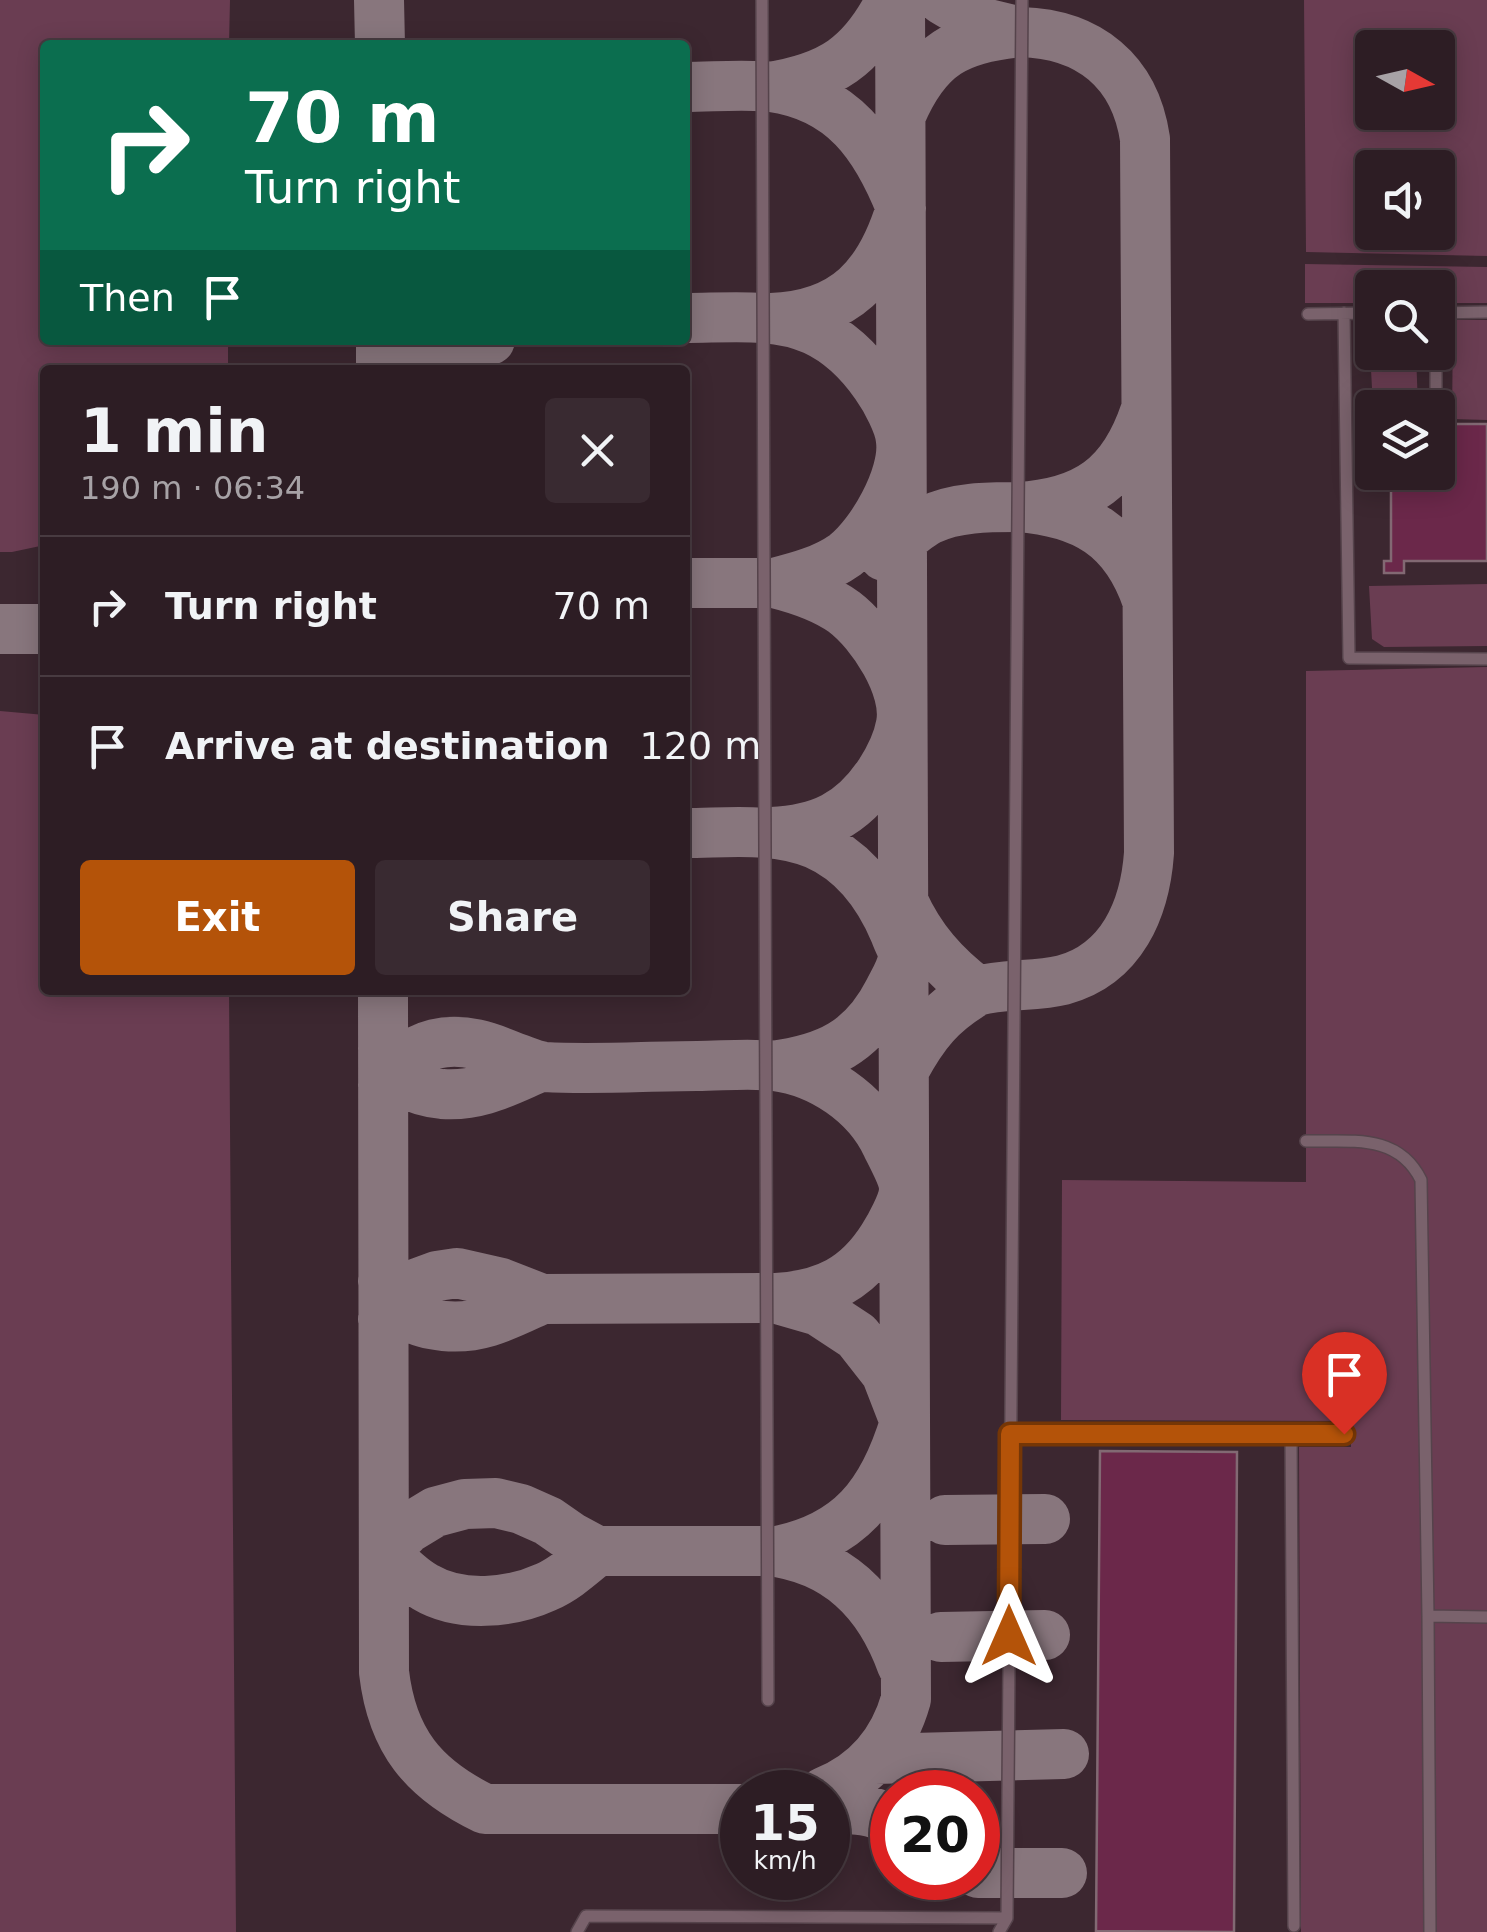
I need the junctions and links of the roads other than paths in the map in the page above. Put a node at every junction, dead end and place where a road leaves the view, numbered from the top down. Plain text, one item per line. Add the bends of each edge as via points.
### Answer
1 (762, 0) edge
2 (1022, 0) edge
3 (1487, 312) edge
4 (1455, 313) edge
5 (1308, 314) dead end
6 (1344, 314) junction
7 (1355, 314) edge
8 (1487, 659) edge
9 (1306, 1141) dead end
10 (1010, 1434) junction
11 (1291, 1434) junction
12 (1344, 1434) dead end
13 (1428, 1616) junction
14 (1487, 1616) edge
15 (768, 1700) dead end
16 (1007, 1918) junction
17 (1294, 1926) dead end
18 (577, 1932) edge
19 (999, 1932) edge
20 (1430, 1932) edge

1 - 15 lane
2 - 10 lane
3 - 4 lane
5 - 6 lane
6 - 7 lane
6 - 8 lane via 1349,658
9 - 13 lane via 1387,1147 1409,1160 1421,1180
10 - 11 lane
10 - 16 lane
11 - 12 lane
11 - 17 lane
13 - 14 lane
13 - 20 lane
16 - 18 lane via 586,1916
16 - 19 lane

